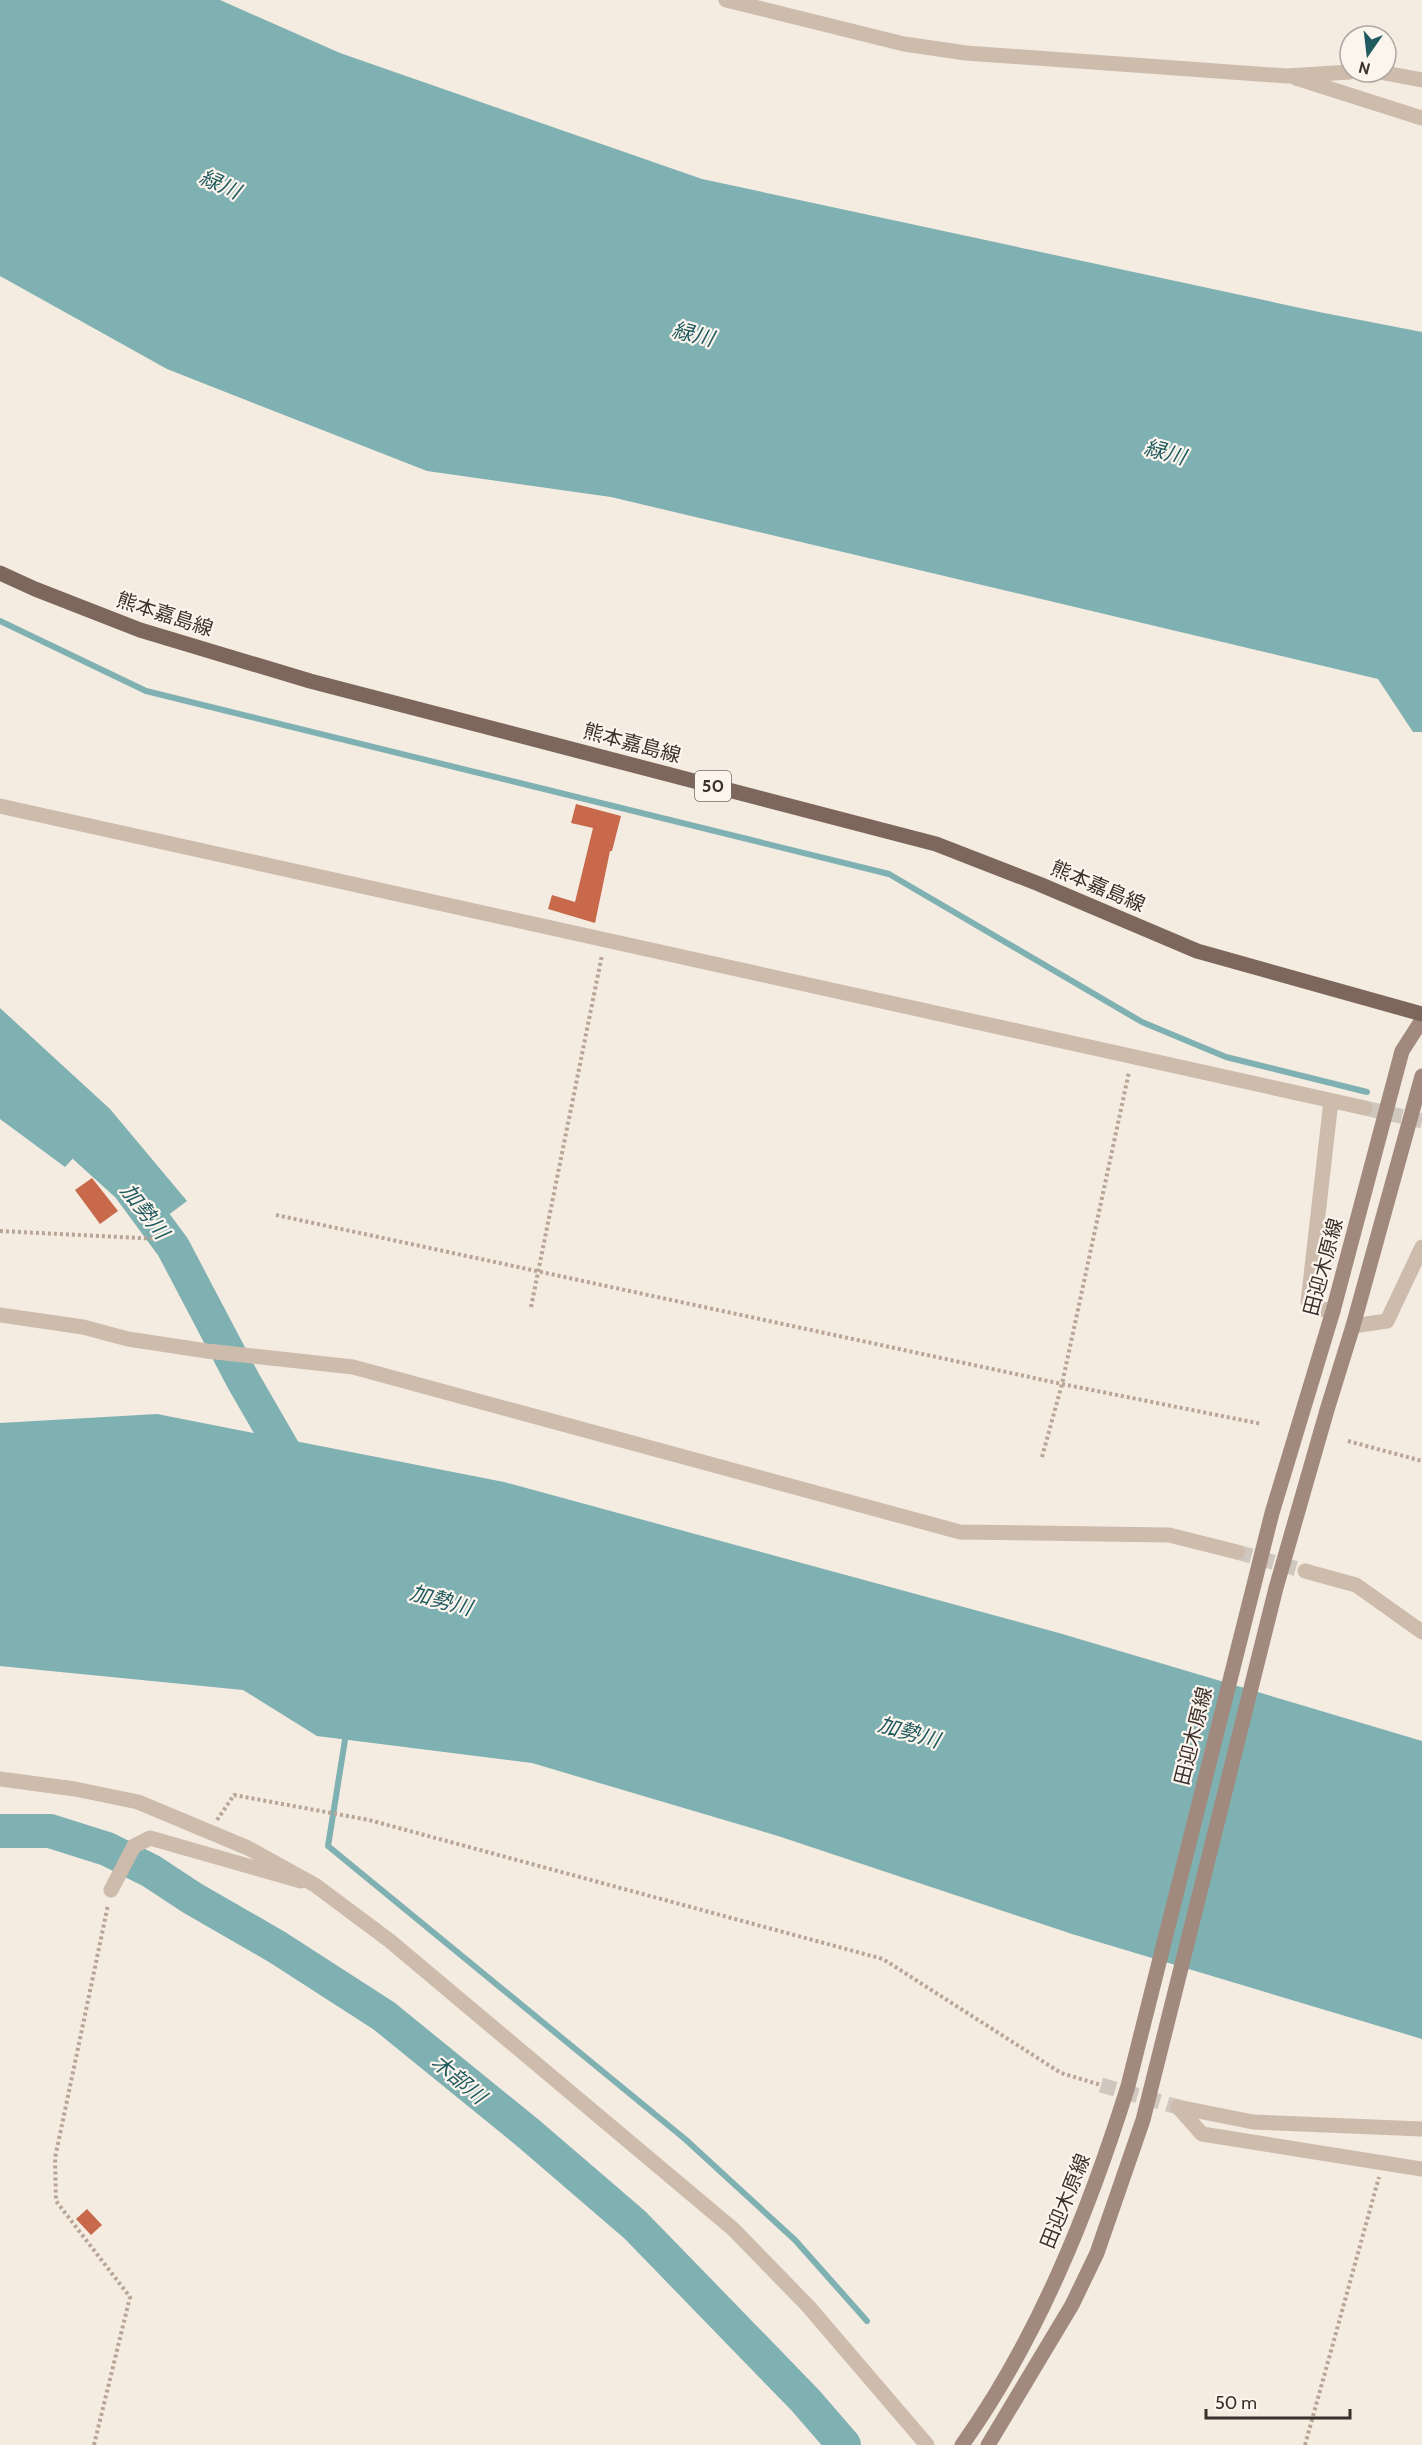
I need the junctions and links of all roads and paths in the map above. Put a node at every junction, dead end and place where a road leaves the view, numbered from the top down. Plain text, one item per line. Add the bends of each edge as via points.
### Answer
1 (726, 0) edge
2 (1338, 73) edge
3 (1287, 76) junction
4 (1398, 76) edge
5 (1422, 80) edge
6 (1422, 118) edge
7 (0, 573) edge
8 (0, 806) edge
9 (605, 940) junction
10 (1422, 1014) edge
11 (1422, 1020) edge
12 (1132, 1056) junction
13 (1422, 1076) edge
14 (1331, 1101) junction
15 (1365, 1108) tunnel mouth
16 (276, 1215) dead end
17 (0, 1231) edge
18 (160, 1239) dead end
19 (1422, 1247) edge
20 (537, 1272) junction
21 (531, 1307) dead end
22 (1334, 1311) junction
23 (0, 1315) edge
24 (1353, 1326) junction
25 (1062, 1384) junction
26 (1262, 1424) dead end
27 (1348, 1441) dead end
28 (1042, 1457) dead end
29 (1422, 1461) edge
30 (1238, 1552) tunnel mouth
31 (1305, 1571) tunnel mouth
32 (1422, 1632) edge
33 (0, 1779) edge
34 (211, 1833) junction
35 (315, 1885) junction
36 (111, 1890) joint
37 (1101, 2085) tunnel mouth
38 (1422, 2129) edge
39 (1383, 2164) junction
40 (1422, 2169) edge
41 (94, 2445) edge
42 (927, 2445) edge
43 (962, 2445) edge
44 (988, 2445) edge
45 (1305, 2445) edge

1 - 3 street via 904,44 966,53
2 - 3 street
3 - 6 street
4 - 5 street
7 - 10 main road, 熊本嘉島線 / 50 via 140,630 310,681 936,844 1197,951
8 - 9 street
9 - 12 street
9 - 20 path
11 - 22 main road, 田迎木原線 via 1402,1051
12 - 14 street
12 - 25 path
13 - 24 main road
14 - 15 street
14 - 22 street via 1308,1302 1316,1308
16 - 20 path
17 - 18 path
19 - 24 street via 1387,1321
20 - 21 path
20 - 25 path
22 - 43 main road, 田迎木原線 via 1275,1501 1128,2086 1107,2153 1054,2282 986,2410
23 - 30 street via 207,1351 353,1367 960,1532 1169,1535
24 - 44 main road via 1270,1613 1143,2120 1097,2253 1072,2305
25 - 26 path
25 - 28 path
27 - 29 path
31 - 32 street via 1356,1585
33 - 34 street via 138,1802
34 - 35 street via 248,1848
34 - 37 path via 234,1795 369,1820 883,1959 1061,2073
35 - 36 street via 150,1838 134,1846
35 - 42 street via 390,1941 733,2229 808,2306
36 - 41 path via 55,2158 56,2201 130,2297
38 - 39 street via 1253,2122 1178,2107 1202,2134
39 - 40 street
39 - 45 path

